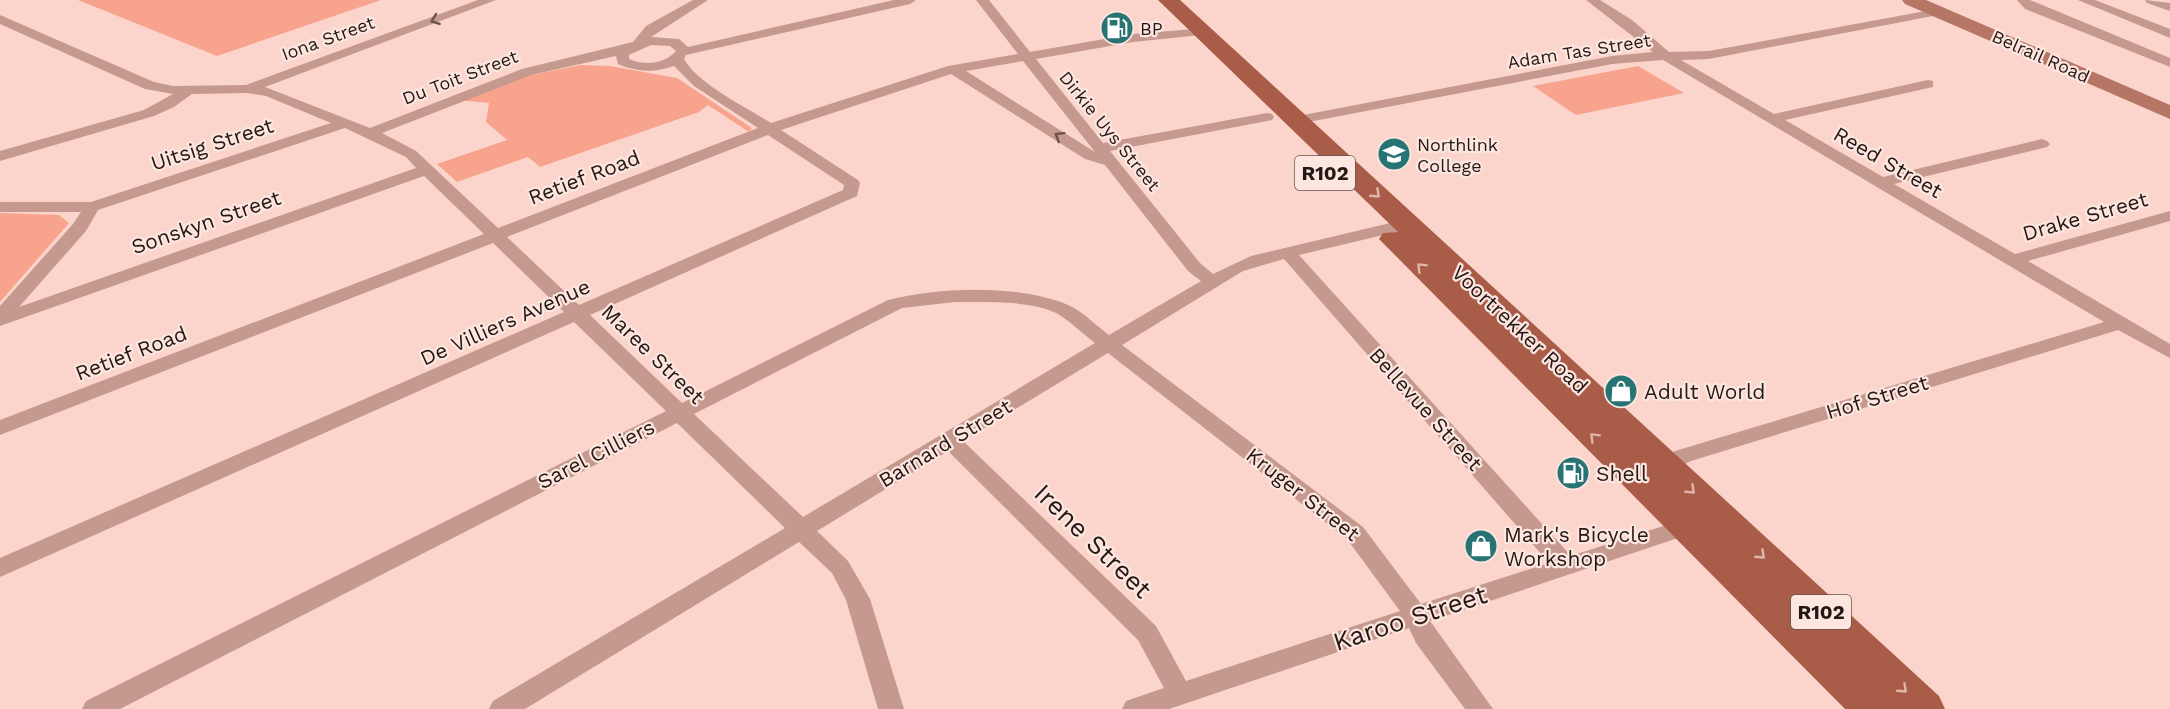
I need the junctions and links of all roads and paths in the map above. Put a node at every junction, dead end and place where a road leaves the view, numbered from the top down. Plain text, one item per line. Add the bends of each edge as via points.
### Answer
1 (490, 0) edge
2 (702, 0) edge
3 (869, 0) edge
4 (910, 0) edge
5 (982, 0) edge
6 (1147, 0) edge
7 (1168, 0) edge
8 (1592, 0) edge
9 (1911, 0) edge
10 (2084, 0) edge
11 (2151, 0) edge
12 (2026, 3) edge
13 (2170, 7) edge
14 (1938, 11) junction
15 (0, 19) edge
16 (665, 21) junction
17 (1191, 31) junction
18 (2170, 34) edge
19 (633, 46) junction
20 (676, 49) junction
21 (1024, 56) junction
22 (1668, 56) junction
23 (567, 62) junction
24 (2170, 63) edge
25 (630, 64) junction
26 (650, 66) junction
27 (953, 69) junction
28 (699, 83) junction
29 (1258, 83) junction
30 (1928, 84) dead end
31 (247, 89) junction
32 (188, 90) junction
33 (2170, 113) edge
34 (1267, 117) junction
35 (1772, 118) junction
36 (1298, 120) junction
37 (345, 123) junction
38 (769, 129) junction
39 (370, 133) junction
40 (2042, 144) dead end
41 (1101, 148) junction
42 (0, 156) edge
43 (1111, 162) junction
44 (428, 169) junction
45 (1881, 182) junction
46 (0, 207) edge
47 (92, 207) junction
48 (2170, 216) edge
49 (1395, 227) junction
50 (495, 235) junction
51 (1287, 252) junction
52 (2013, 260) junction
53 (1213, 282) junction
54 (66, 295) junction
55 (9, 308) edge
56 (579, 314) junction
57 (2120, 323) junction
58 (1108, 343) junction
59 (2170, 352) edge
60 (680, 412) junction
61 (0, 428) edge
62 (950, 441) junction
63 (1650, 471) junction
64 (1702, 521) junction
65 (802, 528) junction
66 (1566, 566) junction
67 (0, 568) edge
68 (1417, 615) junction
69 (1180, 694) junction
70 (95, 709) edge
71 (502, 709) edge
72 (891, 709) edge
73 (1135, 709) edge
74 (1480, 709) edge
75 (1873, 709) edge
76 (1924, 709) edge

1 -> 31 street, Iona Street
2 - 16 street, Du Toit Street
3 - 20 street
4 - 20 street
5 - 21 street, Dirkie Uys Street
6 - 17 main road, Voortrekker Road / R102
7 - 17 main road, Voortrekker Road / R102
8 - 22 street, Reed Street
9 - 14 street, Belrail Road
10 - 18 street
11 - 13 street
12 - 24 street
14 - 22 street, Adam Tas Street via 1709,55
14 - 33 street, Belrail Road
15 - 32 street, Maree Street via 159,88
16 - 19 street, Du Toit Street
16 - 20 street via 661,33
17 - 21 street, Retief Road
17 - 29 main road, Voortrekker Road / R102
17 - 34 main road, Voortrekker Road / R102
19 - 20 street
19 - 23 street, Du Toit Street
19 - 25 street via 622,58
20 - 26 street
20 - 28 street, De Villiers Avenue via 682,68
21 - 27 street, Retief Road
21 - 41 street, Dirkie Uys Street
22 - 35 street, Reed Street
22 - 36 street, Adam Tas Street via 1612,60
23 - 25 street, Du Toit Street
23 - 39 street, Du Toit Street via 509,77
25 - 26 street, Du Toit Street
26 - 28 street, De Villiers Avenue
27 - 38 street, Retief Road
43 -> 27 street via 1090,156
28 - 38 street, De Villiers Avenue
29 - 34 main road via 1259,92 1275,109
29 - 36 main road, Voortrekker Road / R102
30 - 35 street
31 - 32 street, Maree Street
31 - 37 street, Maree Street via 269,92
32 - 42 street via 143,115
34 - 41 street
34 - 49 main road, Voortrekker Road / R102
35 - 45 street, Reed Street
36 -> 49 main road, Voortrekker Road / R102
37 - 39 street, Maree Street
37 - 47 street, Uitsig Street
38 - 50 street, Retief Road
38 - 56 street, De Villiers Avenue via 852,183 851,193
39 - 44 street, Maree Street via 411,154
40 - 45 street
41 - 43 street, Dirkie Uys Street
43 - 53 street, Dirkie Uys Street via 1194,267
44 - 50 street, Maree Street
44 - 54 street, Sonskyn Street
45 - 52 street, Reed Street
46 - 47 street, Uitsig Street
47 - 55 street via 80,227
48 - 52 street, Drake Street
49 - 51 street, Barnard Street
49 - 63 main road, Voortrekker Road / R102
50 - 56 street, Maree Street
50 - 61 street, Retief Road
51 - 53 street, Barnard Street via 1247,263
51 - 66 street, Bellevue Street
52 - 57 street, Reed Street
53 - 58 street, Barnard Street
54 - 55 street, Sonskyn Street
54 - 55 street
56 - 60 street, Maree Street
56 - 67 street, De Villiers Avenue
57 - 59 street, Reed Street
57 - 63 street, Hof Street via 1683,456
58 - 60 street, Sarel Cilliers via 1064,310 1048,303 1030,299 921,297 895,304
58 - 62 street, Barnard Street
58 - 68 street, Kruger Street via 1355,533
60 - 65 street, Maree Street
60 - 70 street, Sarel Cilliers
62 - 65 street, Barnard Street
62 - 69 street, Irene Street via 1147,633
63 - 64 main road, Voortrekker Road / R102
64 - 66 street, Karoo Street
64 - 75 main road, Voortrekker Road / R102
64 -> 76 main road, Voortrekker Road / R102
65 - 71 street, Barnard Street
65 - 72 street, Maree Street via 840,567 853,587
66 - 68 street, Karoo Street
68 - 69 street, Karoo Street
68 - 74 street, Kruger Street via 1425,636
69 - 73 street, Karoo Street

